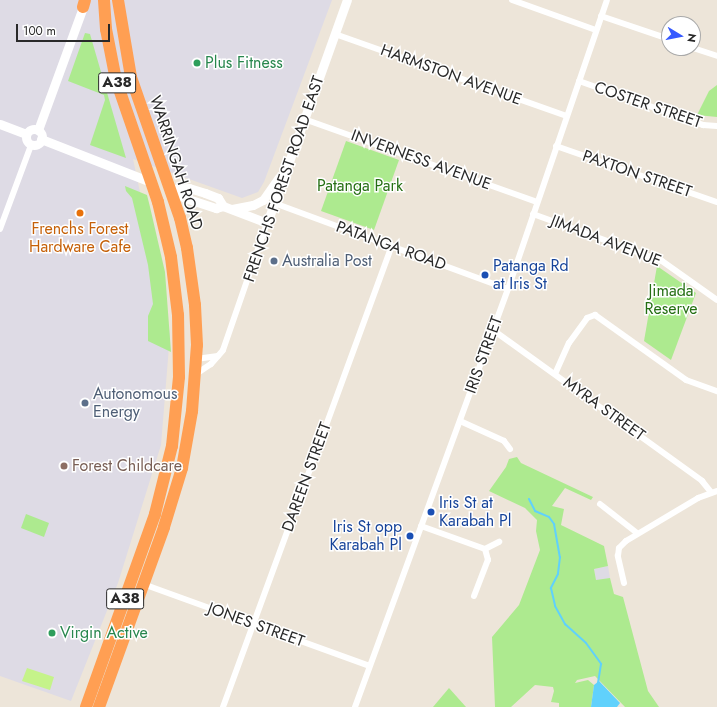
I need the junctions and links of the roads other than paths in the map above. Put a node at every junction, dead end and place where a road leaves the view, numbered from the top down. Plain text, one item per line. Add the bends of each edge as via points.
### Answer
1 (104, 0) edge
2 (118, 0) edge
3 (347, 0) edge
4 (512, 0) edge
5 (607, 0) edge
6 (84, 4) edge
7 (601, 16) junction
8 (596, 30) junction
9 (335, 34) junction
10 (661, 36) edge
11 (701, 51) edge
12 (717, 56) edge
13 (579, 81) junction
14 (566, 116) junction
15 (304, 119) junction
16 (0, 124) edge
17 (717, 126) edge
18 (38, 130) junction
19 (26, 134) junction
20 (41, 140) junction
21 (31, 145) junction
22 (556, 146) junction
23 (291, 156) junction
24 (151, 182) junction
25 (169, 189) junction
26 (537, 202) junction
27 (717, 202) edge
28 (274, 204) junction
29 (226, 208) junction
30 (533, 214) junction
31 (267, 223) junction
32 (0, 229) edge
33 (392, 246) junction
34 (508, 289) junction
35 (717, 300) edge
36 (493, 330) junction
37 (218, 356) junction
38 (196, 359) junction
39 (196, 374) junction
40 (555, 374) junction
41 (717, 391) edge
42 (460, 421) junction
43 (510, 449) dead end
44 (714, 492) edge
45 (600, 504) dead end
46 (421, 526) junction
47 (637, 533) junction
48 (499, 542) dead end
49 (485, 549) junction
50 (624, 583) dead end
51 (143, 584) junction
52 (474, 596) dead end
53 (253, 624) junction
54 (369, 666) junction
55 (86, 707) edge
56 (99, 707) edge
57 (223, 707) edge
58 (355, 707) edge

1 - 24 highway, WARRINGAH ROAD / A38 via 106,29 116,80
2 - 25 highway, WARRINGAH ROAD / A38 via 130,77
3 - 9 main road, FRENCHS FOREST ROAD EAST
4 - 8 street
5 - 7 street, IRIS STREET
6 - 18 main road
7 - 8 street, IRIS STREET
7 - 10 street
8 - 13 street, IRIS STREET
9 - 14 street, HARMSTON AVENUE
9 - 15 main road, FRENCHS FOREST ROAD EAST
11 - 12 street
13 - 14 street, IRIS STREET
13 - 17 street, COSTER STREET via 703,125
14 - 22 street, IRIS STREET
15 - 23 main road, FRENCHS FOREST ROAD EAST
15 - 26 street, INVERNESS AVENUE
16 - 19 main road
18 - 19 main road via 31,129
18 - 20 main road
19 - 21 main road via 26,139
20 - 21 main road via 38,144
20 - 24 main road
21 - 32 street
22 - 26 street, IRIS STREET
22 - 27 street, PAXTON STREET
23 - 28 main road, FRENCHS FOREST ROAD EAST
23 - 29 main road via 263,200 249,206
24 - 25 highway
24 - 55 highway, WARRINGAH ROAD / A38 via 165,232 176,289 179,356 175,422 168,464 155,514
25 - 29 main road via 199,203
25 - 38 highway, WARRINGAH ROAD / A38 via 180,218 191,275
26 - 30 street, IRIS STREET
28 - 31 main road, FRENCHS FOREST ROAD EAST
28 - 33 street, PATANGA ROAD
29 - 31 main road
30 - 34 street, IRIS STREET
30 - 35 street, JIMADA AVENUE via 662,261
31 - 37 street, FRENCHS FOREST ROAD EAST via 228,340
33 - 34 street, PATANGA ROAD
33 - 53 street, DAREEN STREET
34 - 36 street, IRIS STREET
36 - 40 street, MYRA STREET
36 - 42 street, IRIS STREET
37 - 38 street
37 - 39 street, FRENCHS FOREST ROAD EAST
38 - 39 highway, WARRINGAH ROAD / A38
39 - 51 highway, WARRINGAH ROAD / A38 via 182,468
40 - 41 street via 569,343 588,316 594,315 686,380
40 - 44 street, MYRA STREET
42 - 43 street via 504,441
42 - 46 street, IRIS STREET
44 - 47 street
45 - 47 street
46 - 49 street
46 - 54 street, IRIS STREET
47 - 50 street via 619,548 618,556
48 - 49 street
49 - 52 street via 488,560
51 - 53 street, JONES STREET
51 - 56 highway, WARRINGAH ROAD / A38
53 - 54 street, JONES STREET
53 - 57 street, DAREEN STREET
54 - 58 street, IRIS STREET

